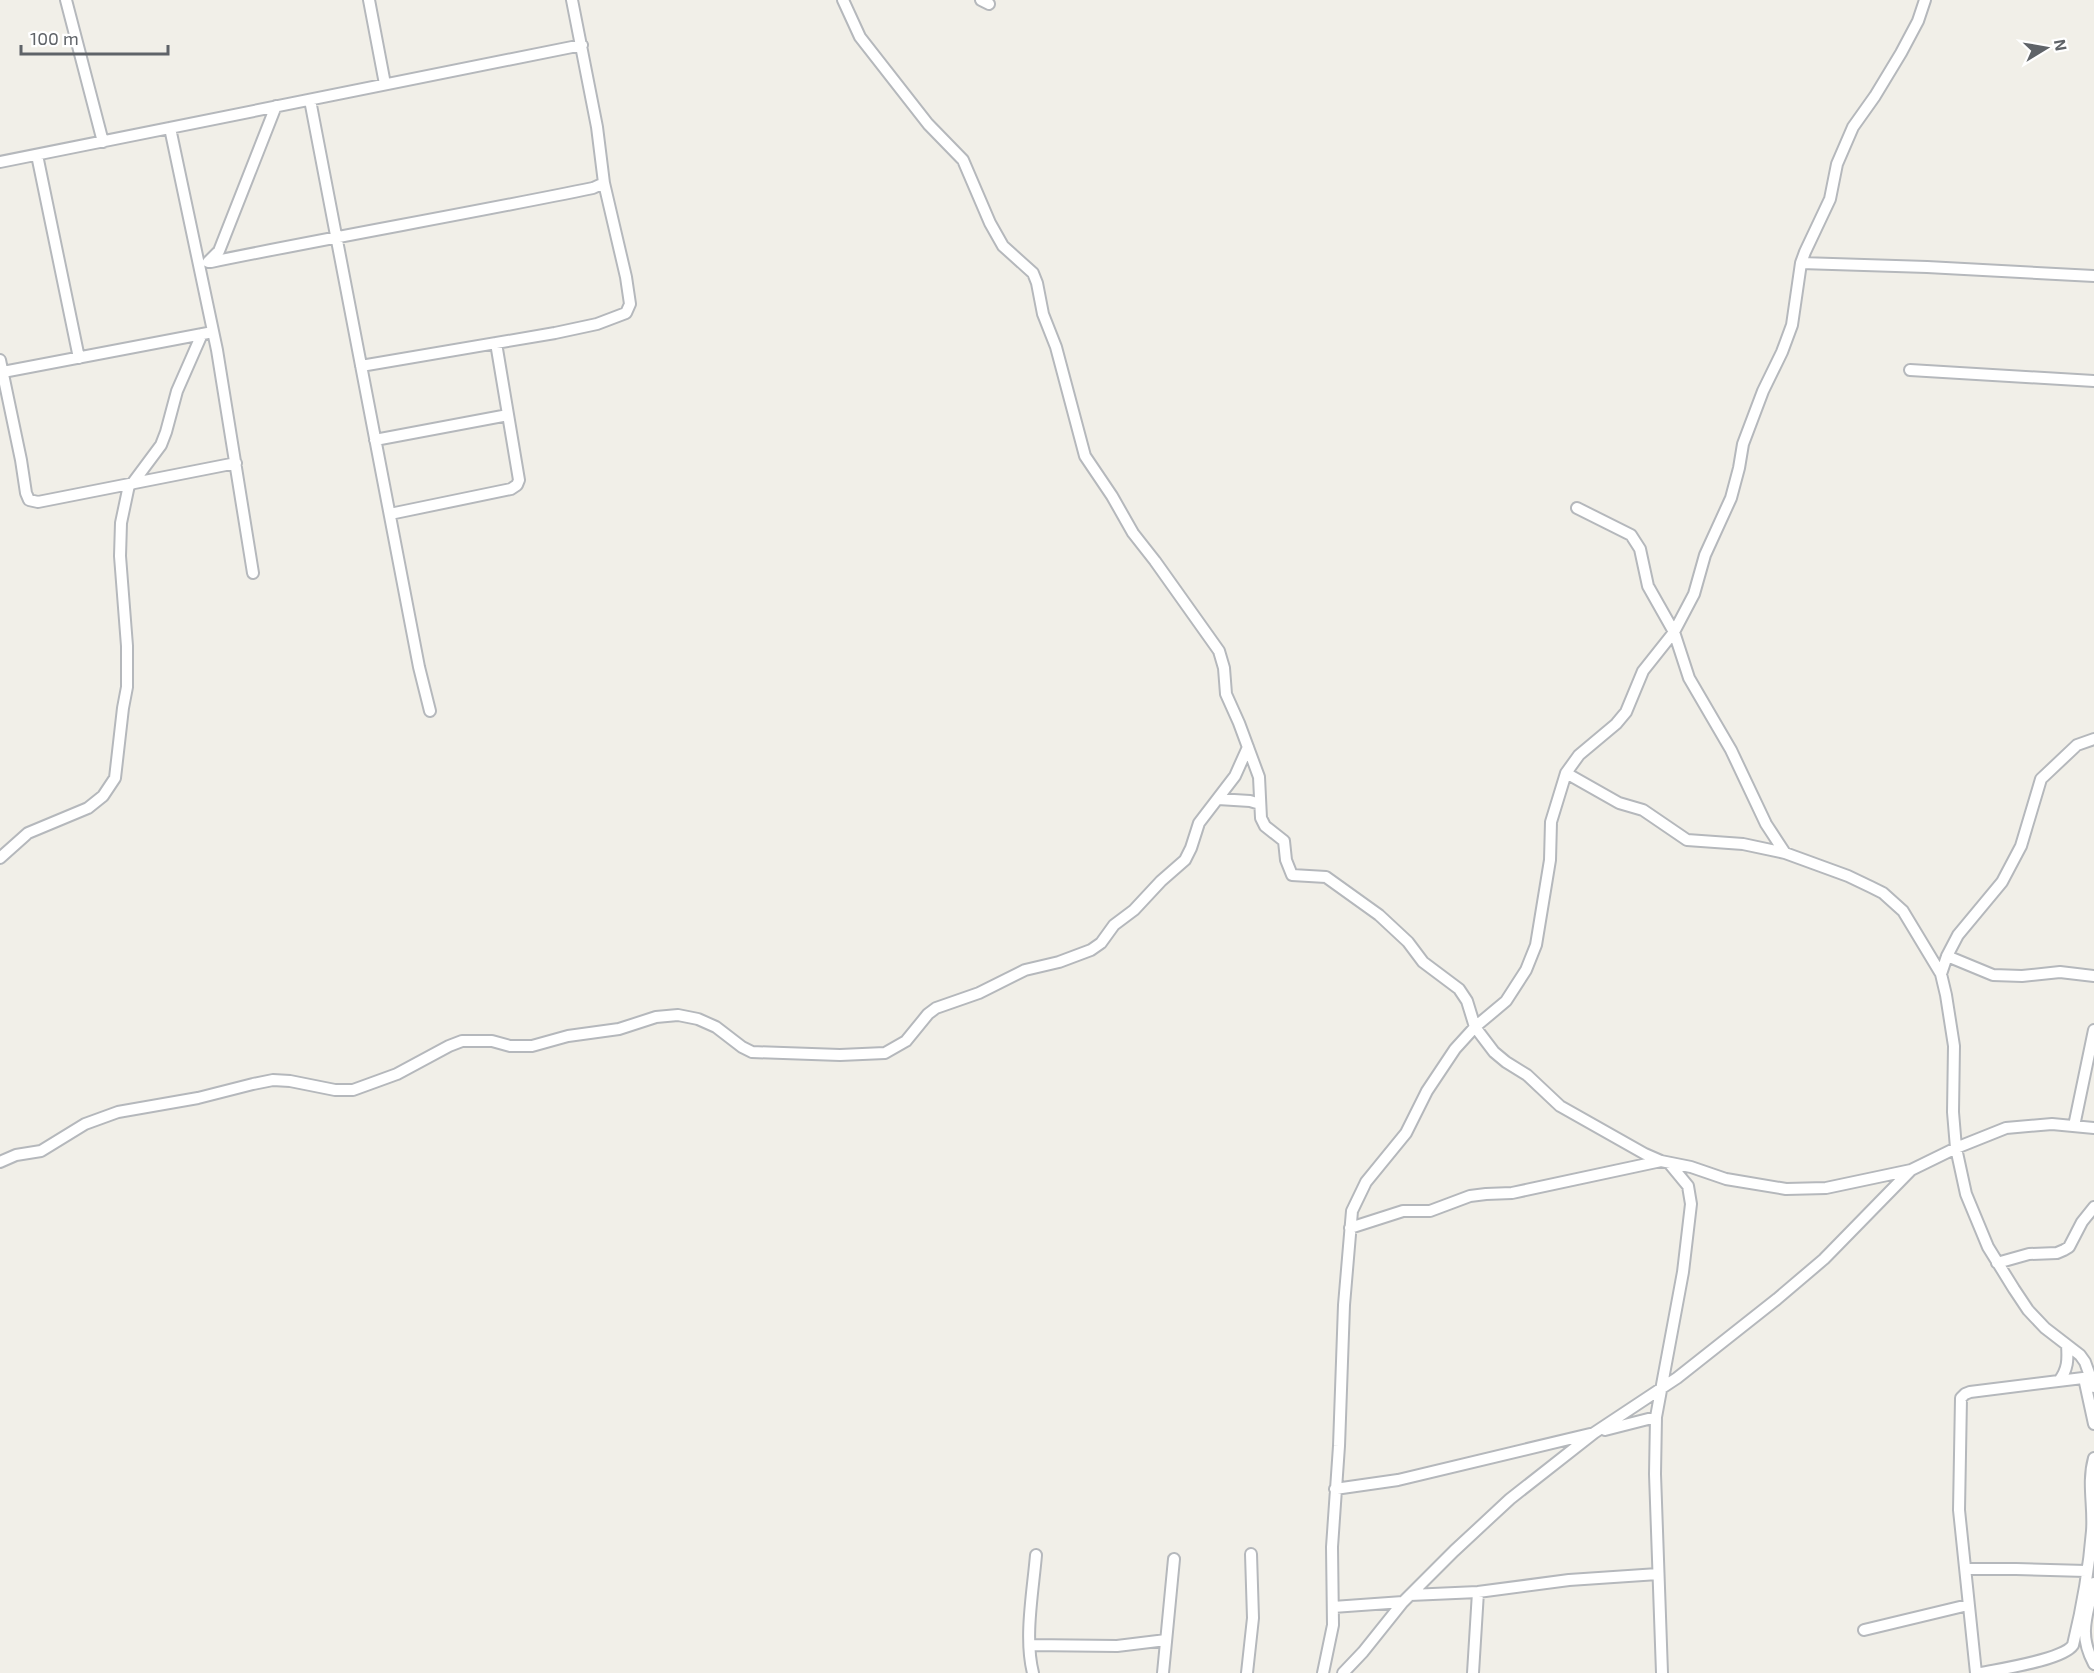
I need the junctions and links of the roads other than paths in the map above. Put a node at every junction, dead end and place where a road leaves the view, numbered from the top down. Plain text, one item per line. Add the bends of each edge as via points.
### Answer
1 (66, 0) edge
2 (369, 0) edge
3 (572, 0) edge
4 (843, 0) edge
5 (1925, 0) edge
6 (582, 45) junction
7 (385, 84) junction
8 (310, 100) junction
9 (276, 106) junction
10 (170, 128) junction
11 (103, 142) junction
12 (37, 155) junction
13 (0, 162) edge
14 (604, 183) junction
15 (338, 236) junction
16 (211, 262) junction
17 (1801, 263) junction
18 (199, 264) junction
19 (2094, 276) edge
20 (213, 332) junction
21 (201, 334) junction
22 (496, 343) junction
23 (79, 358) junction
24 (0, 360) edge
25 (361, 366) junction
26 (1910, 370) dead end
27 (3, 372) junction
28 (2094, 381) edge
29 (508, 415) junction
30 (375, 440) junction
31 (236, 463) junction
32 (130, 484) junction
33 (1577, 508) dead end
34 (390, 514) junction
35 (253, 573) dead end
36 (1674, 632) junction
37 (430, 711) dead end
38 (2094, 739) edge
39 (1248, 747) junction
40 (1566, 773) junction
41 (1218, 799) junction
42 (1260, 804) junction
43 (1785, 853) junction
44 (0, 858) edge
45 (1947, 956) junction
46 (1941, 974) junction
47 (2094, 976) edge
48 (1475, 1027) junction
49 (2094, 1030) edge
50 (2074, 1126) junction
51 (2094, 1128) edge
52 (1956, 1148) junction
53 (0, 1162) edge
54 (1665, 1162) junction
55 (1911, 1170) junction
56 (2094, 1207) edge
57 (1350, 1228) junction
58 (1997, 1263) junction
59 (2067, 1345) junction
60 (2090, 1380) edge
61 (2059, 1381) junction
62 (1661, 1389) junction
63 (1656, 1418) junction
64 (2094, 1424) edge
65 (1594, 1433) junction
66 (2094, 1458) edge
67 (1335, 1489) junction
68 (1251, 1554) dead end
69 (1036, 1555) dead end
70 (1173, 1559) dead end
71 (1966, 1569) junction
72 (2086, 1571) junction
73 (1658, 1574) junction
74 (2094, 1583) edge
75 (1478, 1592) junction
76 (1407, 1598) junction
77 (1968, 1605) junction
78 (1333, 1607) junction
79 (1864, 1630) dead end
80 (1166, 1640) junction
81 (1030, 1645) junction
82 (2094, 1664) edge
83 (1033, 1673) edge
84 (1163, 1673) edge
85 (1247, 1673) edge
86 (1323, 1673) edge
87 (1342, 1673) edge
88 (1473, 1673) edge
89 (1662, 1673) edge
90 (1976, 1673) edge
91 (1981, 1673) edge

1 - 11 street
2 - 7 street
3 - 6 street
4 - 39 street via 860,37 928,123 963,160 1003,246 1033,273 1085,456 1133,533 1219,651 1226,694
5 - 17 street via 1918,21 1853,128 1837,164 1830,199
6 - 7 street
6 - 14 street
7 - 8 street
8 - 9 street
8 - 15 street
9 - 10 street
9 - 16 street
10 - 11 street
10 - 18 street
11 - 12 street
12 - 13 street
12 - 23 street
14 - 15 street via 510,205
14 - 22 street via 627,277 630,304 626,313 597,324
15 - 16 street
15 - 25 street
16 - 18 street
17 - 19 street
17 - 36 street via 1792,326 1743,444 1731,498 1705,555 1694,594
18 - 20 street
20 - 21 street
20 - 31 street
21 - 23 street
21 - 32 street via 177,391 161,445
22 - 25 street
22 - 29 street
23 - 27 street
24 - 27 street
25 - 30 street
26 - 28 street
27 - 32 street via 29,500 38,502
29 - 30 street
29 - 34 street via 518,484 511,489
30 - 34 street
31 - 32 street
31 - 35 street
32 - 44 street via 121,523 120,556 127,687 115,778 103,796 88,808 28,833
33 - 36 street via 1631,535 1637,542 1648,586
34 - 37 street
36 - 40 street via 1643,671 1626,712 1579,755
36 - 43 street via 1689,678
38 - 45 street via 2077,745 2040,779 2021,846 2002,882 1958,935
39 - 41 street via 1239,771
39 - 42 street via 1261,783
40 - 43 street via 1619,803 1642,810 1687,840 1743,844
40 - 48 street via 1551,822 1550,860 1536,945 1514,991
41 - 42 street
41 - 53 street via 1199,823 1185,860 1096,946 1070,959 1018,972 979,993 936,1008 906,1041 885,1053 840,1056 752,1052 716,1027 672,1014 532,1046 462,1041 397,1074 347,1091 273,1080 127,1110 85,1124 41,1151
42 - 48 street via 1263,822 1284,841 1292,875 1326,877 1379,915 1423,962 1459,989
43 - 46 street via 1883,893 1903,911
45 - 46 street
45 - 47 street via 1993,975 2060,972
46 - 52 street via 1954,1046
48 - 54 street via 1494,1052 1527,1075 1560,1106
48 - 57 street via 1427,1091 1406,1133 1366,1182 1352,1211
49 - 50 street
50 - 51 street
50 - 52 street via 2006,1128
52 - 55 street
52 - 58 street via 1966,1194
54 - 55 street via 1726,1179 1803,1190
54 - 57 street via 1512,1193 1470,1197 1430,1211 1403,1211
54 - 62 street via 1688,1186 1691,1204
55 - 62 street via 1824,1259
56 - 58 street via 2064,1250
57 - 67 street
58 - 59 street via 2028,1310
59 - 60 street via 2085,1362
59 - 61 street via 2068,1364
60 - 61 street
60 - 64 street
61 - 71 street via 1970,1392 1961,1398 1959,1510
62 - 63 street
62 - 65 street
63 - 65 street
63 - 73 street
65 - 67 street via 1398,1480
65 - 76 street via 1510,1499
66 - 72 street via 2090,1479 2092,1530
67 - 78 street
68 - 85 street via 1253,1618
69 - 81 street
70 - 80 street
71 - 72 street
71 - 77 street
72 - 91 street via 2081,1612 2070,1650
73 - 75 street
73 - 89 street
74 - 82 street via 2084,1629
75 - 76 street
75 - 88 street
76 - 78 street
76 - 87 street
77 - 79 street
77 - 90 street
78 - 86 street
80 - 81 street via 1117,1646
80 - 84 street
81 - 83 street

